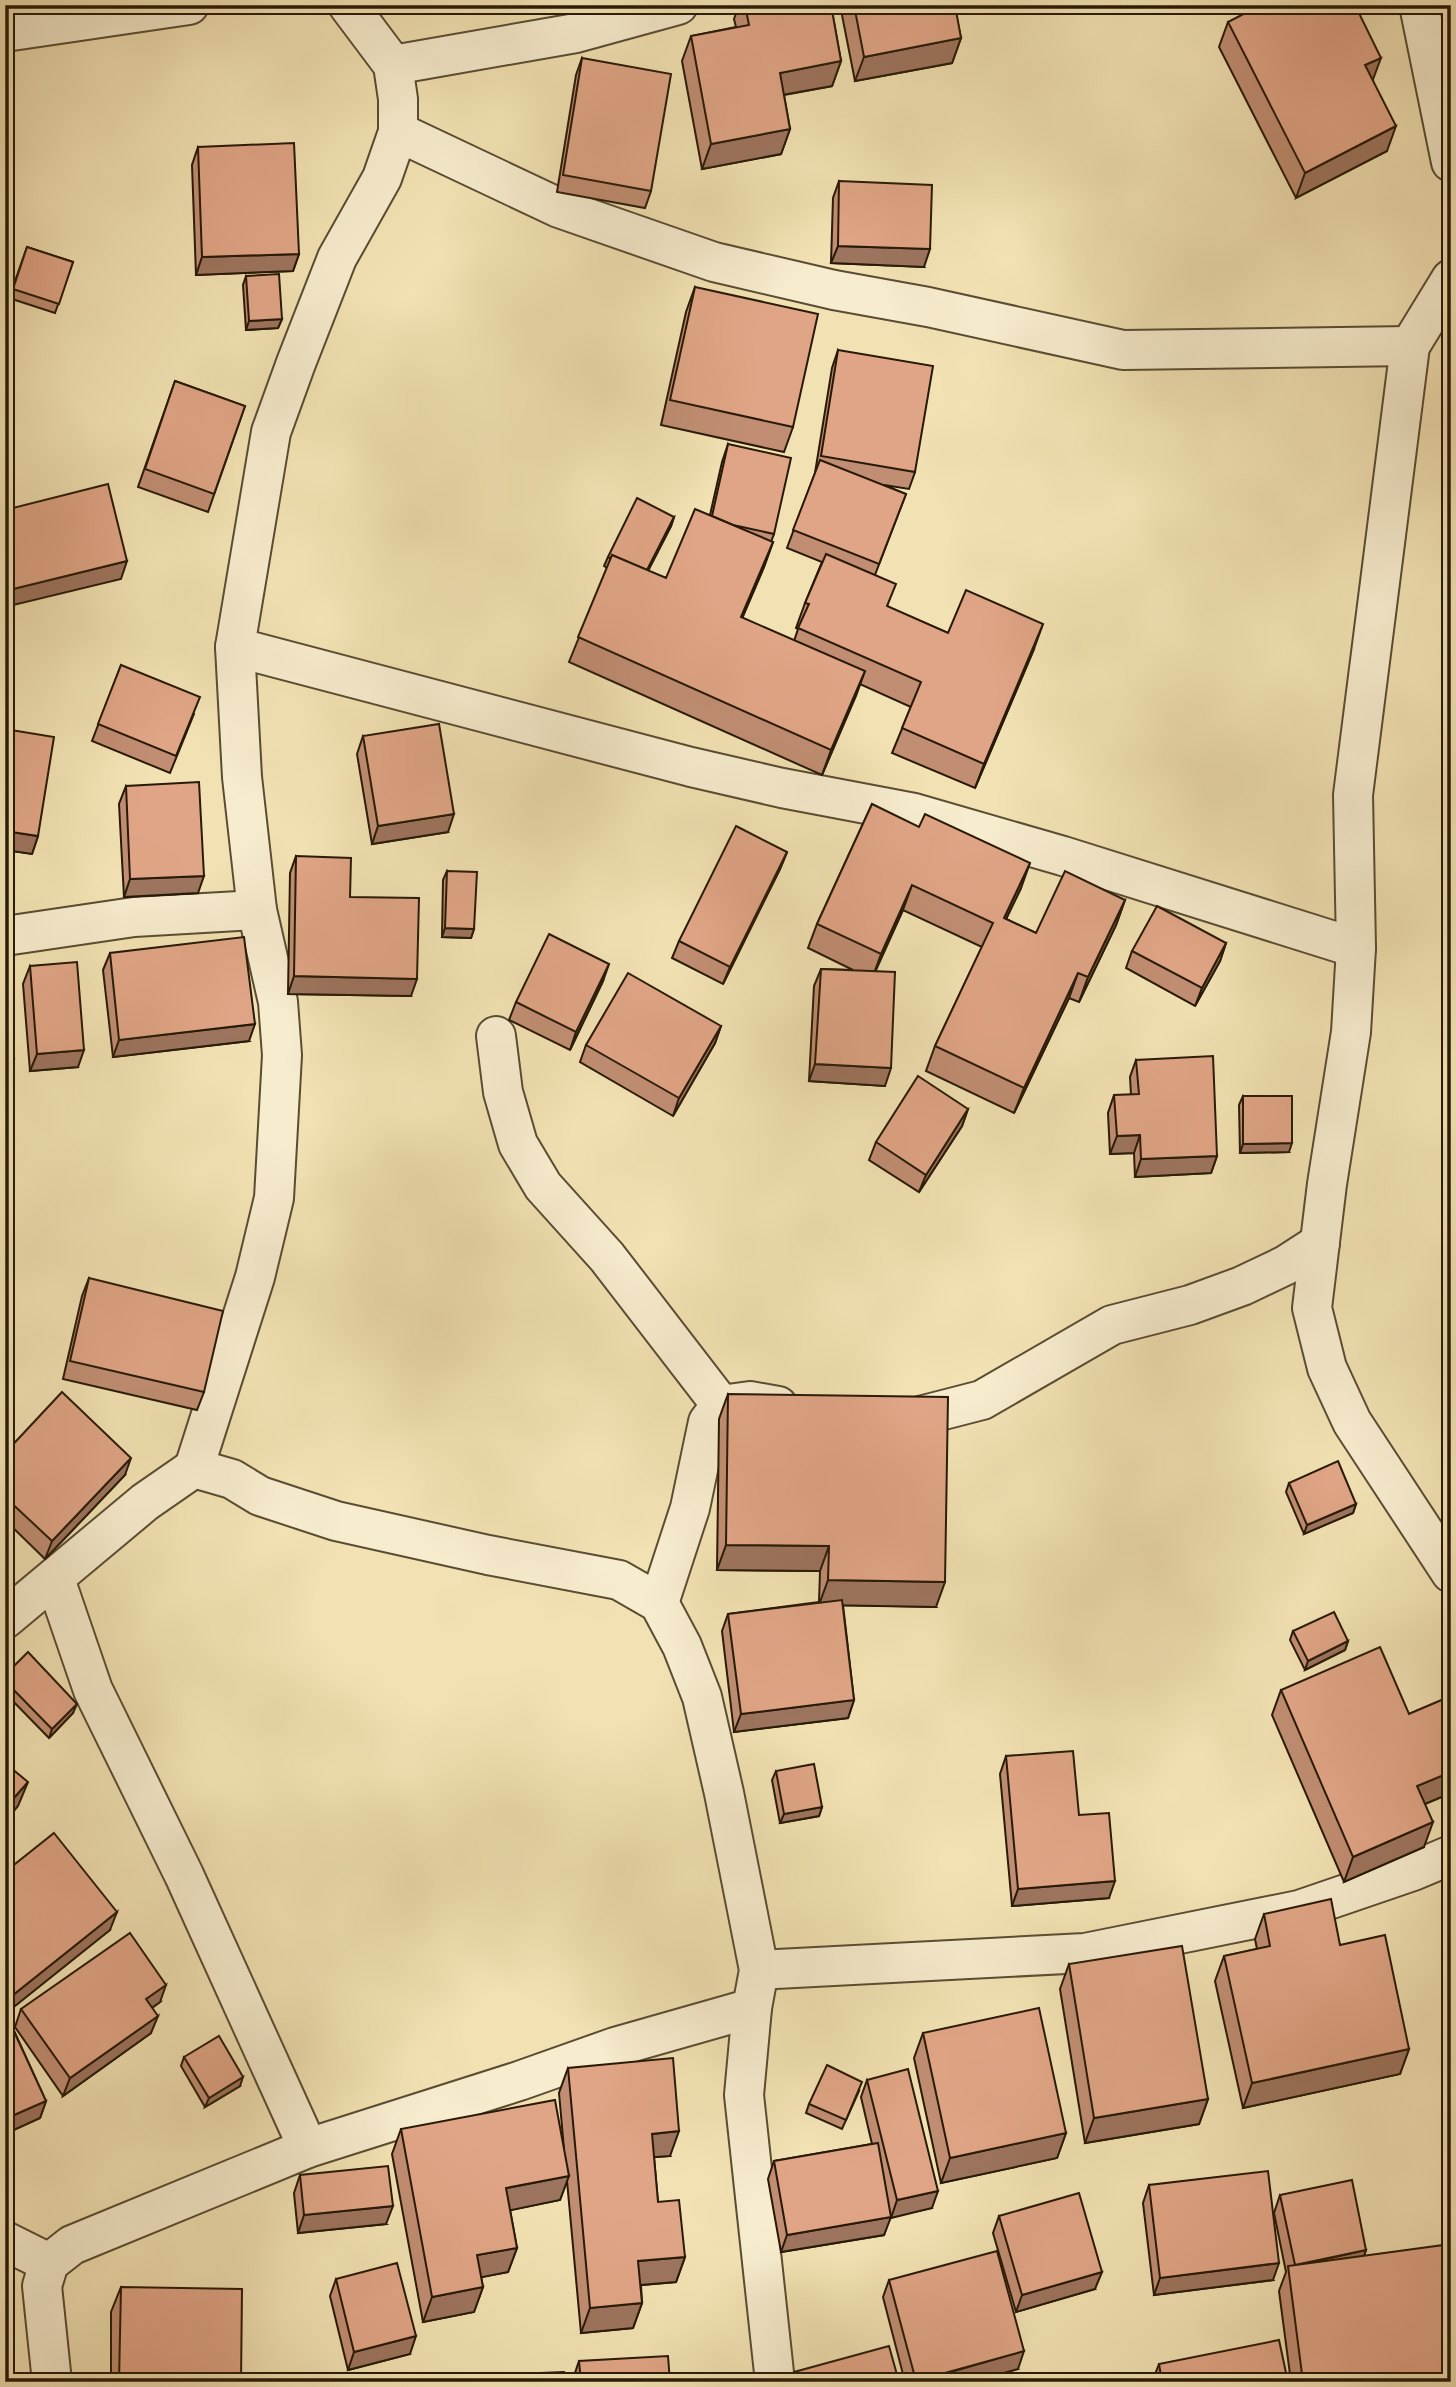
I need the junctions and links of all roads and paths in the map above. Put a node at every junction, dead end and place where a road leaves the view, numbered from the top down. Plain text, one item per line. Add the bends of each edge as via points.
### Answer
1 (189, 5) edge
2 (348, 5) edge
3 (678, 5) edge
4 (1419, 5) edge
5 (5, 32) edge
6 (393, 65) junction
7 (398, 132) junction
8 (1451, 162) edge
9 (1451, 279) edge
10 (1410, 346) junction
11 (235, 647) junction
12 (257, 910) junction
13 (5, 936) edge
14 (1356, 948) junction
15 (496, 1036) dead end
16 (1320, 1243) junction
17 (720, 1405) junction
18 (818, 1413) edge
19 (868, 1416) edge
20 (194, 1468) junction
21 (1451, 1573) edge
22 (55, 1579) junction
23 (659, 1603) junction
24 (5, 1619) edge
25 (1451, 1855) edge
26 (759, 1970) junction
27 (751, 2008) junction
28 (308, 2148) junction
29 (5, 2241) edge
30 (49, 2263) junction
31 (52, 2382) edge
32 (775, 2382) edge

1 - 5 street
2 - 6 street
3 - 6 street via 576,33
4 - 8 street
6 - 7 street
7 - 10 street via 559,208 714,262 834,290 1123,350
7 - 11 street via 382,178 337,258 271,432
9 - 10 street
10 - 14 street via 1353,795
11 - 12 street
11 - 14 street via 691,767 914,813
12 - 13 street via 134,917
12 - 20 street via 278,1002 282,1055 274,1198 255,1277
14 - 16 street via 1351,1032
15 - 17 street via 503,1092 518,1144 543,1186 607,1257
16 - 19 street via 1242,1286 1112,1325 982,1400 916,1417
16 - 21 street via 1312,1308 1327,1368 1352,1422
17 - 18 street via 750,1401
17 - 23 street via 708,1422 690,1508
20 - 22 street
20 - 23 street via 336,1521 619,1580
22 - 24 street
22 - 28 street via 93,1690 184,1875
23 - 26 street via 702,1697
25 - 26 street via 1299,1910 1085,1952
26 - 27 street
27 - 28 street via 615,2047
27 - 32 street via 744,2095
28 - 30 street via 72,2245
29 - 30 street
30 - 31 street via 42,2286

